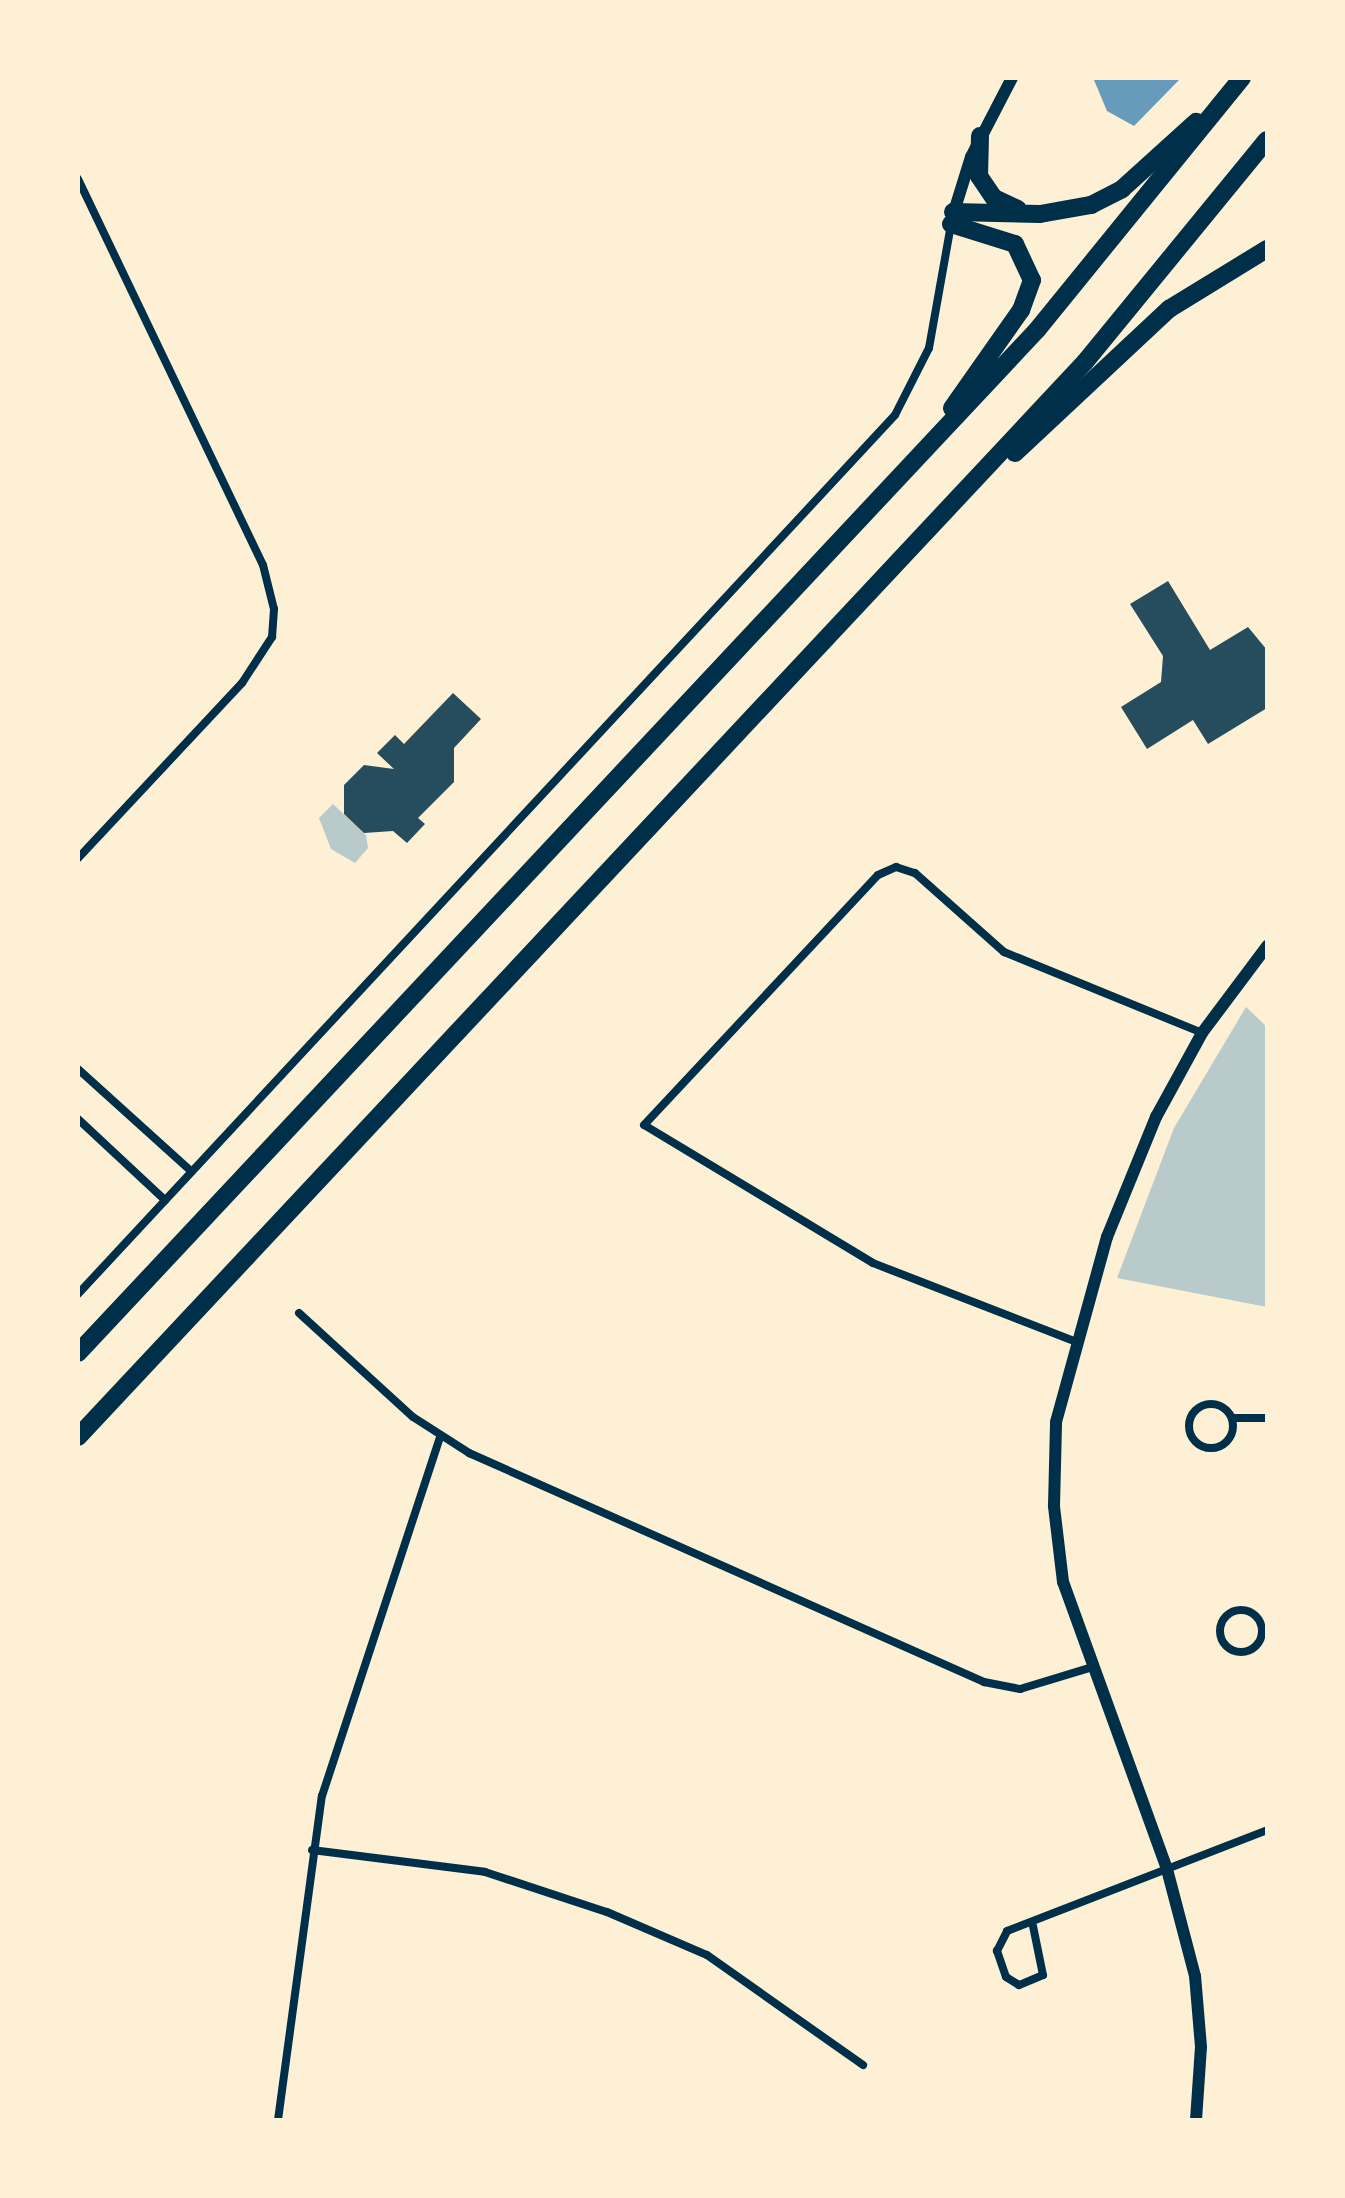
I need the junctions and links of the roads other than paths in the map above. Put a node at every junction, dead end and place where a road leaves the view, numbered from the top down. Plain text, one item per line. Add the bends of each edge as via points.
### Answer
1 (1012, 78) edge
2 (1239, 82) edge
3 (980, 136) junction
4 (1267, 140) edge
5 (78, 179) edge
6 (1040, 214) junction
7 (952, 218) junction
8 (1267, 249) edge
9 (910, 468) junction
10 (894, 568) junction
11 (78, 858) edge
12 (1267, 946) edge
13 (1202, 1033) junction
14 (78, 1069) edge
15 (78, 1119) edge
16 (191, 1171) junction
17 (165, 1200) junction
18 (78, 1294) edge
19 (299, 1313) dead end
20 (1074, 1341) junction
21 (78, 1353) edge
22 (1232, 1418) junction
23 (1267, 1418) edge
24 (78, 1437) edge
25 (440, 1437) junction
26 (1264, 1621) edge
27 (1089, 1668) junction
28 (1267, 1830) edge
29 (312, 1850) junction
30 (1167, 1869) junction
31 (1033, 1926) junction
32 (863, 2065) dead end
33 (278, 2120) edge
34 (1196, 2120) edge

1 - 3 street
2 - 6 highway via 1122,189 1091,205
2 - 9 highway via 1037,330
3 - 6 highway via 985,188 1006,206
3 - 7 street
4 - 10 highway via 1085,362
5 - 11 street via 263,565 274,609 272,637 242,683
6 - 7 highway
7 - 9 highway via 1015,244 1032,280 1021,310
7 - 16 street via 929,348 895,415
8 - 10 highway via 1169,309
9 - 21 highway
10 - 24 highway
12 - 13 street
13 - 20 street via 1131,1174
13 - 20 street via 1004,952 915,873 896,867 878,875 644,1125 873,1263
14 - 16 street
15 - 17 street
16 - 17 street
17 - 18 street
19 - 25 street
20 - 27 street via 1056,1422 1054,1506 1063,1582
22 - 22 street via 1216,1405 1200,1407 1191,1433 1201,1445 1217,1447 1230,1437
22 - 23 street
25 - 27 street via 984,1682 1020,1689
25 - 29 street via 373,1624
26 - 26 street via 1237,1611 1223,1620 1221,1637 1231,1650 1249,1651 1261,1638
27 - 30 street
28 - 30 street
29 - 32 street via 485,1872 607,1912 707,1955
29 - 33 street
30 - 31 street
30 - 34 street via 1195,1976 1201,2047
31 - 31 street via 1007,1931 998,1943 1006,1977 1019,1985 1043,1975

